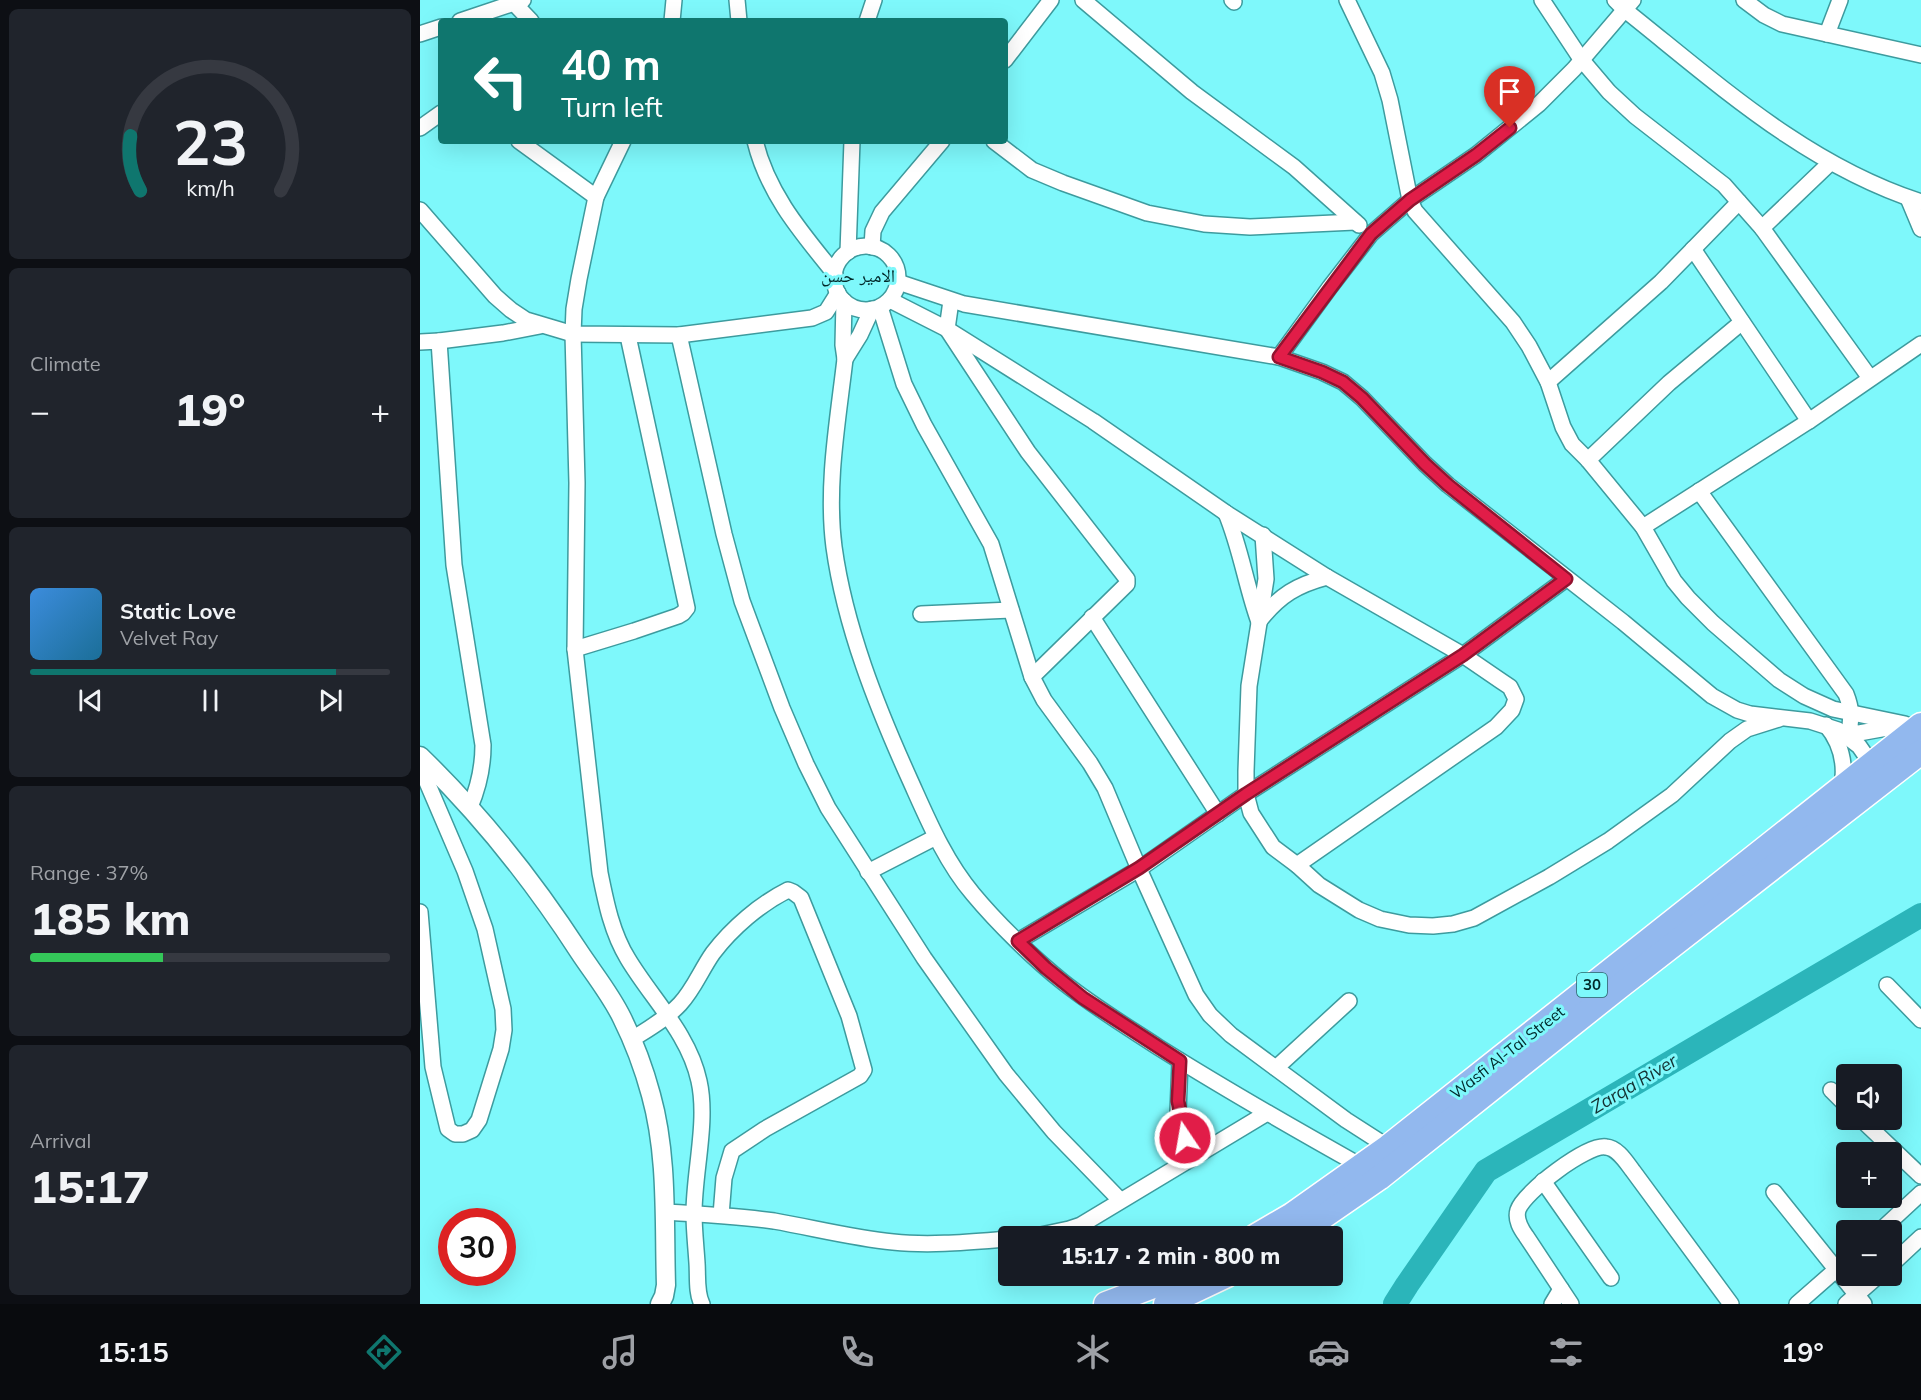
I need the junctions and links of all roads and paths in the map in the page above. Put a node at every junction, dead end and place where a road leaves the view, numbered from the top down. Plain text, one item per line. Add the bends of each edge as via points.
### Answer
1 (674, 0) edge
2 (737, 0) edge
3 (874, 0) edge
4 (1051, 0) edge
5 (1083, 0) edge
6 (1347, 0) edge
7 (1542, 0) edge
8 (1744, 0) edge
9 (1840, 0) edge
10 (516, 1) edge
11 (1624, 3) edge
12 (1759, 5) edge
13 (468, 18) edge
14 (529, 18) edge
15 (672, 18) edge
16 (740, 18) edge
17 (868, 18) edge
18 (438, 28) edge
19 (420, 34) edge
20 (1827, 34) junction
21 (1921, 55) edge
22 (1008, 56) edge
23 (1581, 59) junction
24 (438, 115) edge
25 (420, 128) edge
26 (523, 144) edge
27 (622, 144) edge
28 (755, 144) edge
29 (852, 144) edge
30 (939, 144) edge
31 (998, 144) edge
32 (1830, 163) junction
33 (596, 197) junction
34 (1410, 200) junction
35 (1915, 200) edge
36 (1739, 202) junction
37 (420, 210) edge
38 (1355, 222) junction
39 (1762, 228) junction
40 (1921, 229) edge
41 (1371, 234) junction
42 (872, 247) junction
43 (1693, 249) junction
44 (848, 252) junction
45 (835, 274) junction
46 (898, 282) junction
47 (841, 297) junction
48 (951, 301) junction
49 (881, 305) junction
50 (1743, 322) junction
51 (543, 325) junction
52 (947, 329) junction
53 (573, 334) junction
54 (679, 335) junction
55 (628, 336) junction
56 (439, 341) junction
57 (420, 342) edge
58 (1921, 344) edge
59 (1279, 357) junction
60 (845, 359) junction
61 (1870, 378) junction
62 (1548, 382) junction
63 (1809, 421) junction
64 (1588, 460) junction
65 (1699, 491) junction
66 (1226, 513) junction
67 (1643, 527) junction
68 (1263, 536) junction
69 (1327, 577) junction
70 (1566, 579) junction
71 (1011, 610) junction
72 (921, 614) dead end
73 (1092, 618) junction
74 (1259, 622) junction
75 (575, 650) junction
76 (1463, 655) junction
77 (1032, 677) junction
78 (1852, 714) junction
79 (1784, 717) junction
80 (1921, 719) edge
81 (1913, 724) edge
82 (1826, 725) junction
83 (1848, 735) junction
84 (1921, 752) edge
85 (420, 756) edge
86 (420, 766) edge
87 (1877, 773) junction
88 (1842, 786) junction
89 (1246, 794) junction
90 (471, 807) junction
91 (1218, 814) junction
92 (936, 837) junction
93 (1297, 865) junction
94 (1139, 868) junction
95 (868, 872) junction
96 (420, 912) edge
97 (1018, 941) junction
98 (1887, 985) dead end
99 (1350, 1001) dead end
100 (667, 1017) junction
101 (1921, 1020) edge
102 (631, 1041) junction
103 (1180, 1061) junction
104 (1276, 1068) junction
105 (1831, 1090) dead end
106 (1836, 1095) edge
107 (1267, 1113) junction
108 (1873, 1130) edge
109 (1388, 1147) junction
110 (1191, 1159) junction
111 (1361, 1166) junction
112 (1921, 1176) edge
113 (1543, 1181) junction
114 (1774, 1192) dead end
115 (1921, 1193) edge
116 (1120, 1200) junction
117 (664, 1212) junction
118 (694, 1214) junction
119 (721, 1215) junction
120 (1892, 1220) edge
121 (1078, 1226) edge
122 (1273, 1226) edge
123 (1309, 1226) edge
124 (1921, 1237) edge
125 (998, 1240) edge
126 (1902, 1255) edge
127 (1836, 1260) edge
128 (1836, 1270) edge
129 (1611, 1278) dead end
130 (1153, 1286) edge
131 (1204, 1286) edge
132 (1849, 1286) edge
133 (1869, 1286) edge
134 (1561, 1289) junction
135 (1855, 1301) edge
136 (660, 1304) edge
137 (702, 1304) edge
138 (1106, 1304) edge
139 (1166, 1304) edge
140 (1552, 1304) edge
141 (1571, 1304) edge
142 (1731, 1304) edge
143 (1797, 1304) edge

1 - 15 street
2 - 16 street
3 - 17 street
4 - 22 street
5 - 38 street via 1192,92 1294,167
6 - 34 street via 1384,79
7 - 23 street
8 - 12 street
9 - 20 street
10 - 13 street
10 - 14 street
11 - 23 street
11 - 32 street via 1774,128
12 - 20 street via 1782,24
18 - 19 street
20 - 21 street
23 - 34 street via 1510,128
23 - 36 street via 1620,104 1724,185
24 - 25 street
26 - 33 street
27 - 33 street
28 - 45 street via 776,196
29 - 44 street
30 - 42 street via 882,212 873,231
31 - 38 street via 1032,170 1147,213 1204,224 1250,227
32 - 35 street
32 - 39 street
33 - 53 street via 579,279
34 - 41 street
34 - 62 street via 1423,222 1513,322
35 - 40 street
36 - 39 street
36 - 43 street
37 - 51 street via 495,296 526,320
38 - 41 street
39 - 61 street
41 - 59 street
42 - 44 street
42 - 46 street via 889,255
43 - 50 street
43 - 62 street
44 - 45 street via 839,261
45 - 47 street
46 - 48 street
46 - 49 street via 895,292
47 - 49 street via 862,310
47 - 54 street via 826,312 812,318
47 - 60 street
48 - 52 street
48 - 59 street
49 - 52 street
49 - 60 street
49 - 71 street via 904,384 991,544
50 - 63 street
50 - 64 street via 1669,383
51 - 53 street
51 - 56 street
52 - 66 street via 1094,421
52 - 73 street via 1028,452 1126,576 1127,584
53 - 55 street
53 - 75 street via 577,483
54 - 55 street
54 - 95 street via 742,602 806,764
55 - 75 street via 687,608 678,616
56 - 57 street
56 - 90 street via 454,565 483,745 481,777
58 - 61 street
59 - 70 street via 1343,382 1448,485
60 - 92 street via 833,466 834,546 869,680
61 - 63 street
62 - 64 street via 1563,427 1572,444
63 - 65 street
64 - 67 street
65 - 67 street
65 - 78 street via 1839,683
66 - 68 street
66 - 74 street
67 - 78 street via 1674,581 1713,623 1793,690 1822,706
68 - 69 street
68 - 74 street via 1266,579
69 - 74 street via 1288,592
69 - 76 street
70 - 76 street
70 - 79 street via 1724,704 1750,714
71 - 72 street
71 - 77 street
73 - 77 street
73 - 91 street
74 - 89 street via 1249,686
75 - 100 street via 606,906 627,958
76 - 89 street
76 - 93 street via 1510,687 1516,699 1512,710 1474,743
77 - 94 street via 1105,788
78 - 81 street
78 - 83 street
79 - 82 street
79 - 93 street via 1747,729 1658,807 1549,877 1474,918 1433,926 1380,919 1338,898
80 - 81 street
81 - 83 street
81 - 87 main road, Wasfi Al-Tal Street / 30
82 - 83 street
82 - 88 street via 1843,758
83 - 87 street
84 - 87 main road, Wasfi Al-Tal Street / 30
85 - 90 street
86 - 96 street via 485,929 503,1008 501,1049 486,1102 472,1130 463,1134 447,1129 433,1067
87 - 88 main road, Wasfi Al-Tal Street / 30
87 - 123 main road, Wasfi Al-Tal Street / 30 via 1620,986 1379,1178
88 - 109 main road, Wasfi Al-Tal Street / 30
89 - 91 street
89 - 93 street via 1251,813 1273,847
90 - 102 street via 556,916 621,1017
91 - 94 street
92 - 95 street
92 - 97 street via 973,894
94 - 97 street
94 - 104 street via 1204,1007 1231,1035
95 - 116 street via 1006,1074 1054,1132
97 - 103 street via 1083,998
98 - 101 street
99 - 104 street
100 - 102 street
100 - 118 street via 692,1059 699,1082 702,1106
100 - 119 street via 694,986 714,952 760,907 788,890 801,898 849,1016 864,1070 860,1076 732,1151 724,1178
102 - 117 street via 652,1096 658,1125
103 - 107 street
103 - 110 street via 1178,1112
104 - 109 street
105 - 106 street
107 - 110 street
107 - 111 street
108 - 112 street
109 - 111 main road, Wasfi Al-Tal Street / 30
110 - 116 street
111 - 122 main road, Wasfi Al-Tal Street / 30
113 - 129 street
113 - 134 street via 1518,1211 1519,1225
113 - 142 street via 1596,1148 1614,1150
114 - 127 street
115 - 120 street
116 - 121 street
117 - 118 street
117 - 136 street via 666,1285
118 - 119 street
118 - 137 street
119 - 125 street via 896,1242
124 - 126 street
128 - 143 street
130 - 138 main road
131 - 139 main road
132 - 135 street
133 - 135 street
134 - 140 street
134 - 141 street

